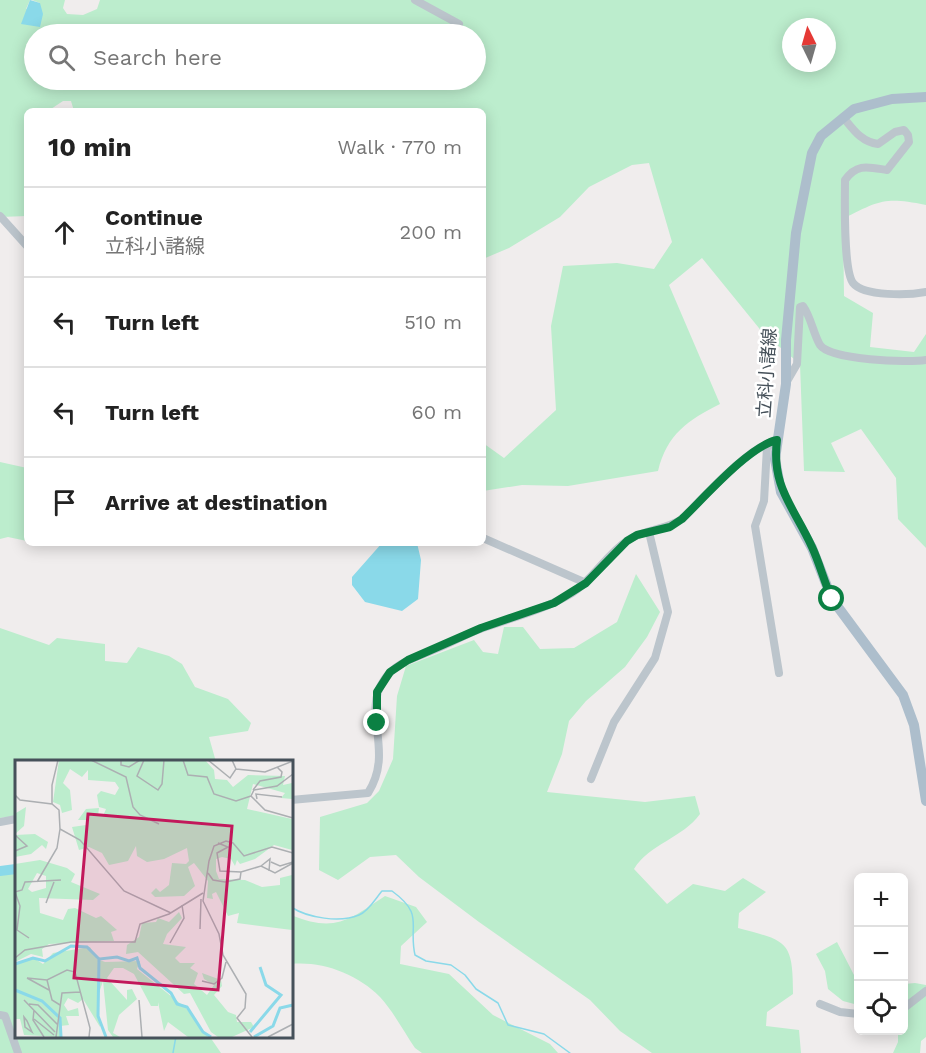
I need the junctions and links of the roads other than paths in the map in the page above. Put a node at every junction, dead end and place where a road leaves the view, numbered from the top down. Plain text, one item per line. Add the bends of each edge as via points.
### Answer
1 (415, 0) edge
2 (459, 24) dead end
3 (926, 97) edge
4 (843, 117) junction
5 (0, 216) edge
6 (24, 243) edge
7 (926, 292) edge
8 (926, 360) edge
9 (786, 384) junction
10 (777, 440) junction
11 (649, 532) junction
12 (486, 539) edge
13 (586, 583) junction
14 (779, 673) dead end
15 (591, 779) dead end
16 (292, 800) edge
17 (926, 801) edge
18 (15, 819) edge
19 (0, 822) edge
20 (926, 991) edge
21 (820, 1004) dead end
22 (908, 1004) edge
23 (854, 1014) edge
24 (0, 1015) edge
25 (18, 1053) edge

1 - 2 street
3 - 4 main road, 立科小諸線 via 892,99 854,109
4 - 7 street via 868,143 878,144 904,130 909,142 886,171 862,166 852,170 845,180 847,260 854,283 862,289 883,293
4 - 9 main road, 立科小諸線 via 817,143 805,182 788,311
5 - 6 street
8 - 9 street via 898,362 832,353 819,344 803,306 797,364
9 - 10 main road, 立科小諸線
10 - 11 street via 751,453 682,519 670,527
10 - 14 street via 767,447 764,501 755,526
10 - 17 main road, 立科小諸線 via 781,492 812,548 824,582 842,615 898,688 910,714
11 - 13 street via 620,546
11 - 15 street via 668,612 655,658 614,722
12 - 13 street
13 - 16 street via 554,603 481,628 390,672 375,702 381,757 368,793
18 - 19 street
20 - 22 street
21 - 23 street
24 - 25 street via 5,1016

